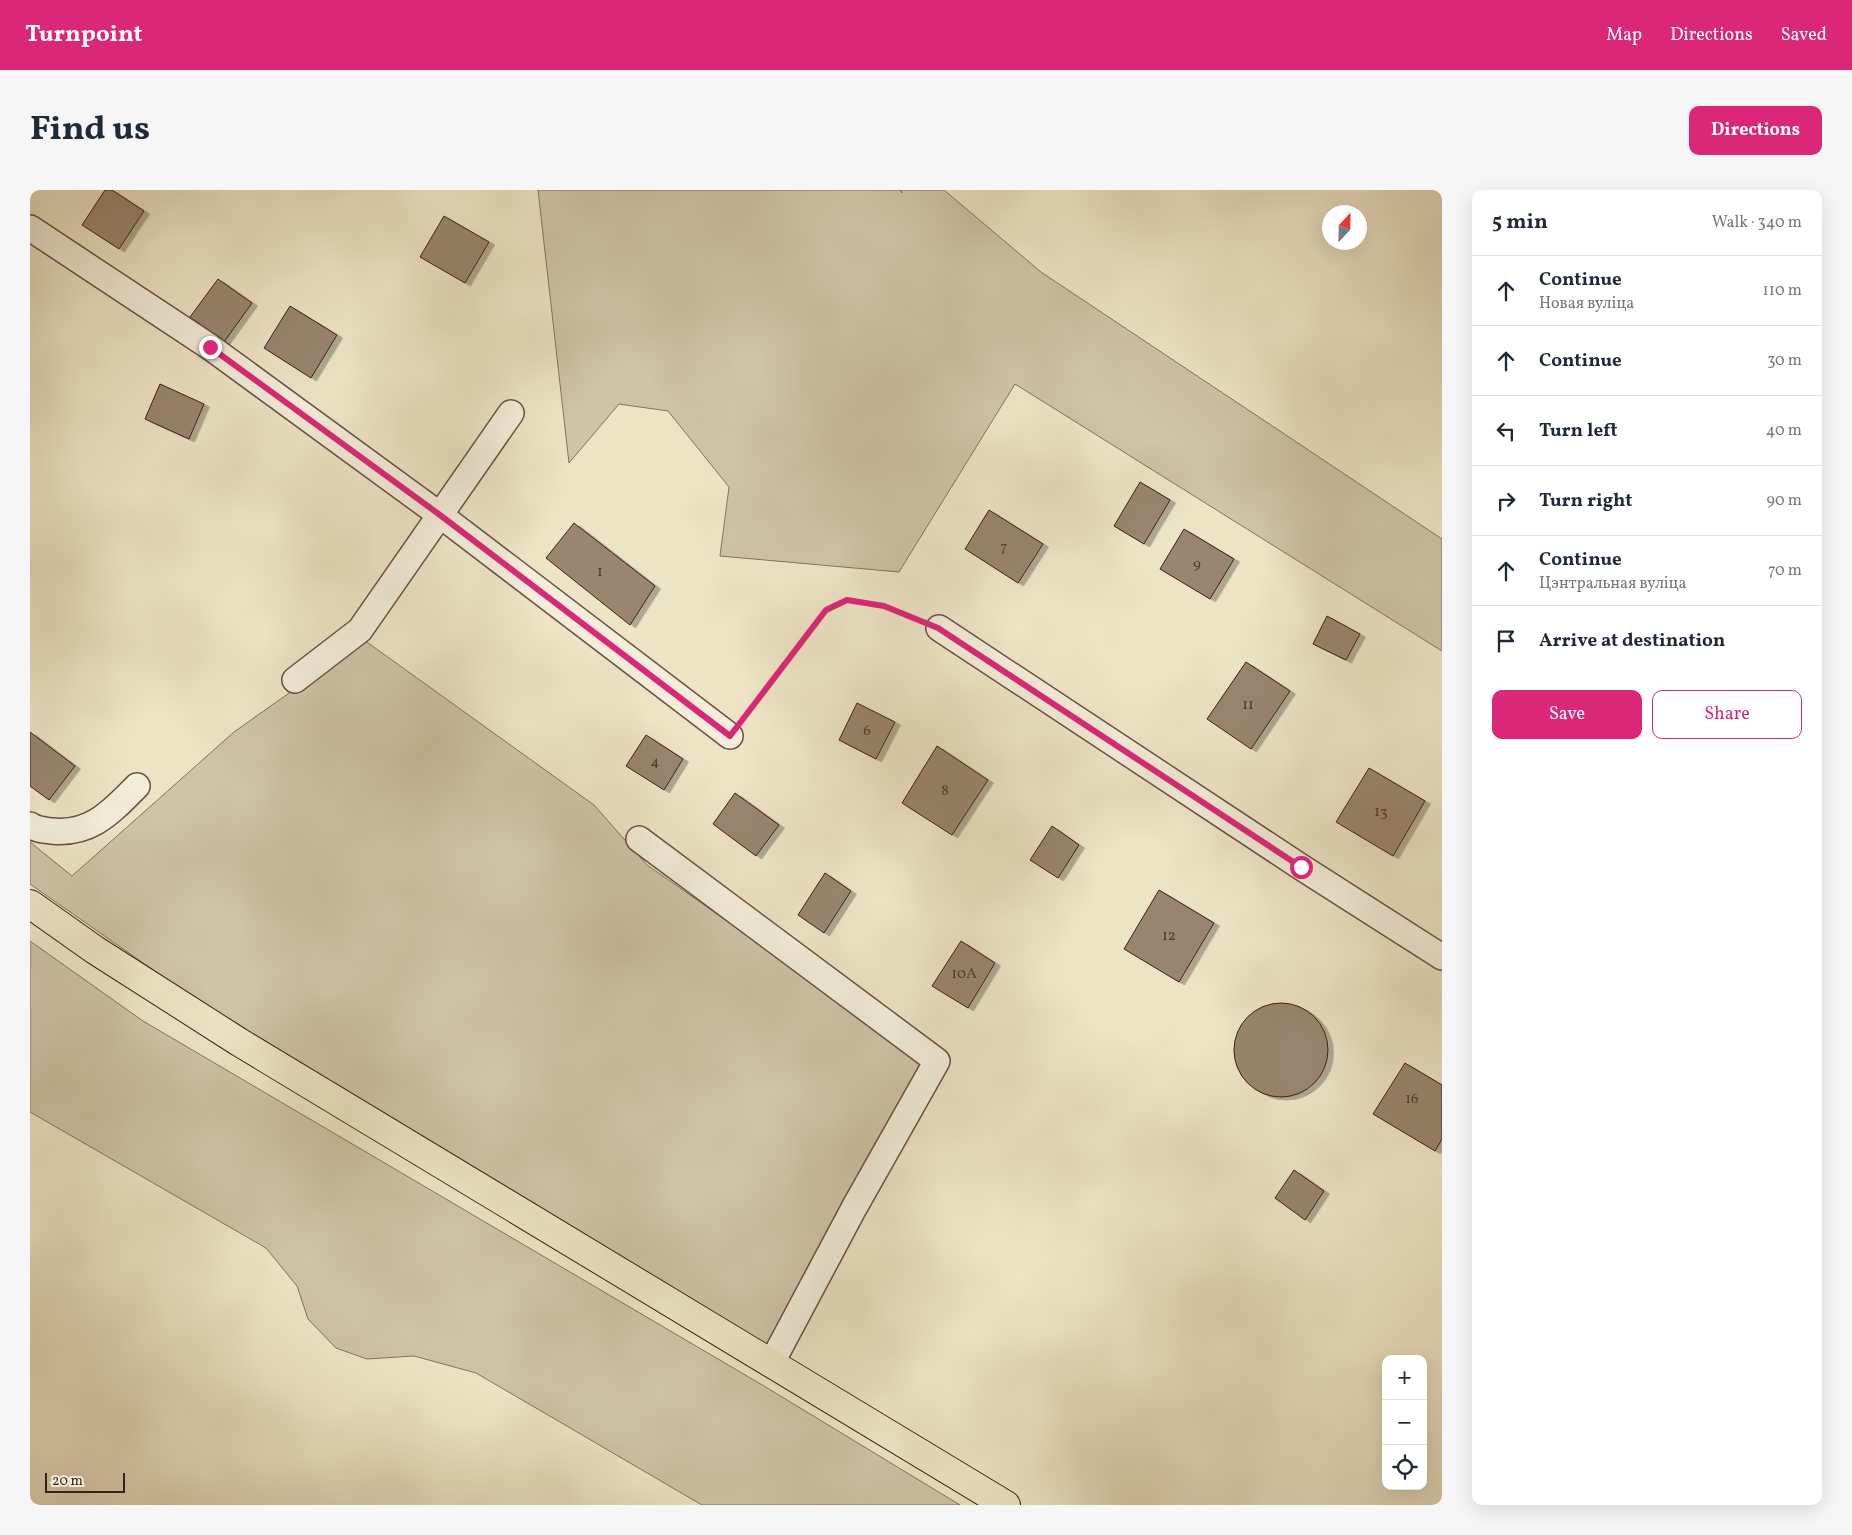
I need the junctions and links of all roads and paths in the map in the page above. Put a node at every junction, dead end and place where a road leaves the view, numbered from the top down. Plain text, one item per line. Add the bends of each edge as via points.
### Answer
1 (30, 228) edge
2 (511, 413) dead end
3 (440, 515) junction
4 (938, 628) joint
5 (295, 680) dead end
6 (730, 736) joint
7 (137, 786) dead end
8 (30, 825) edge
9 (639, 840) dead end
10 (30, 904) edge
11 (1442, 956) edge
12 (771, 1364) junction
13 (1006, 1505) edge

1 - 3 street via 210,347
2 - 3 street
3 - 5 street via 360,630
3 - 6 street
4 - 6 path via 884,606 847,600 826,610
4 - 11 street
7 - 8 street via 88,827 60,832 35,829
9 - 12 street via 938,1061 854,1208
10 - 12 main road via 95,950 239,1042
12 - 13 main road

